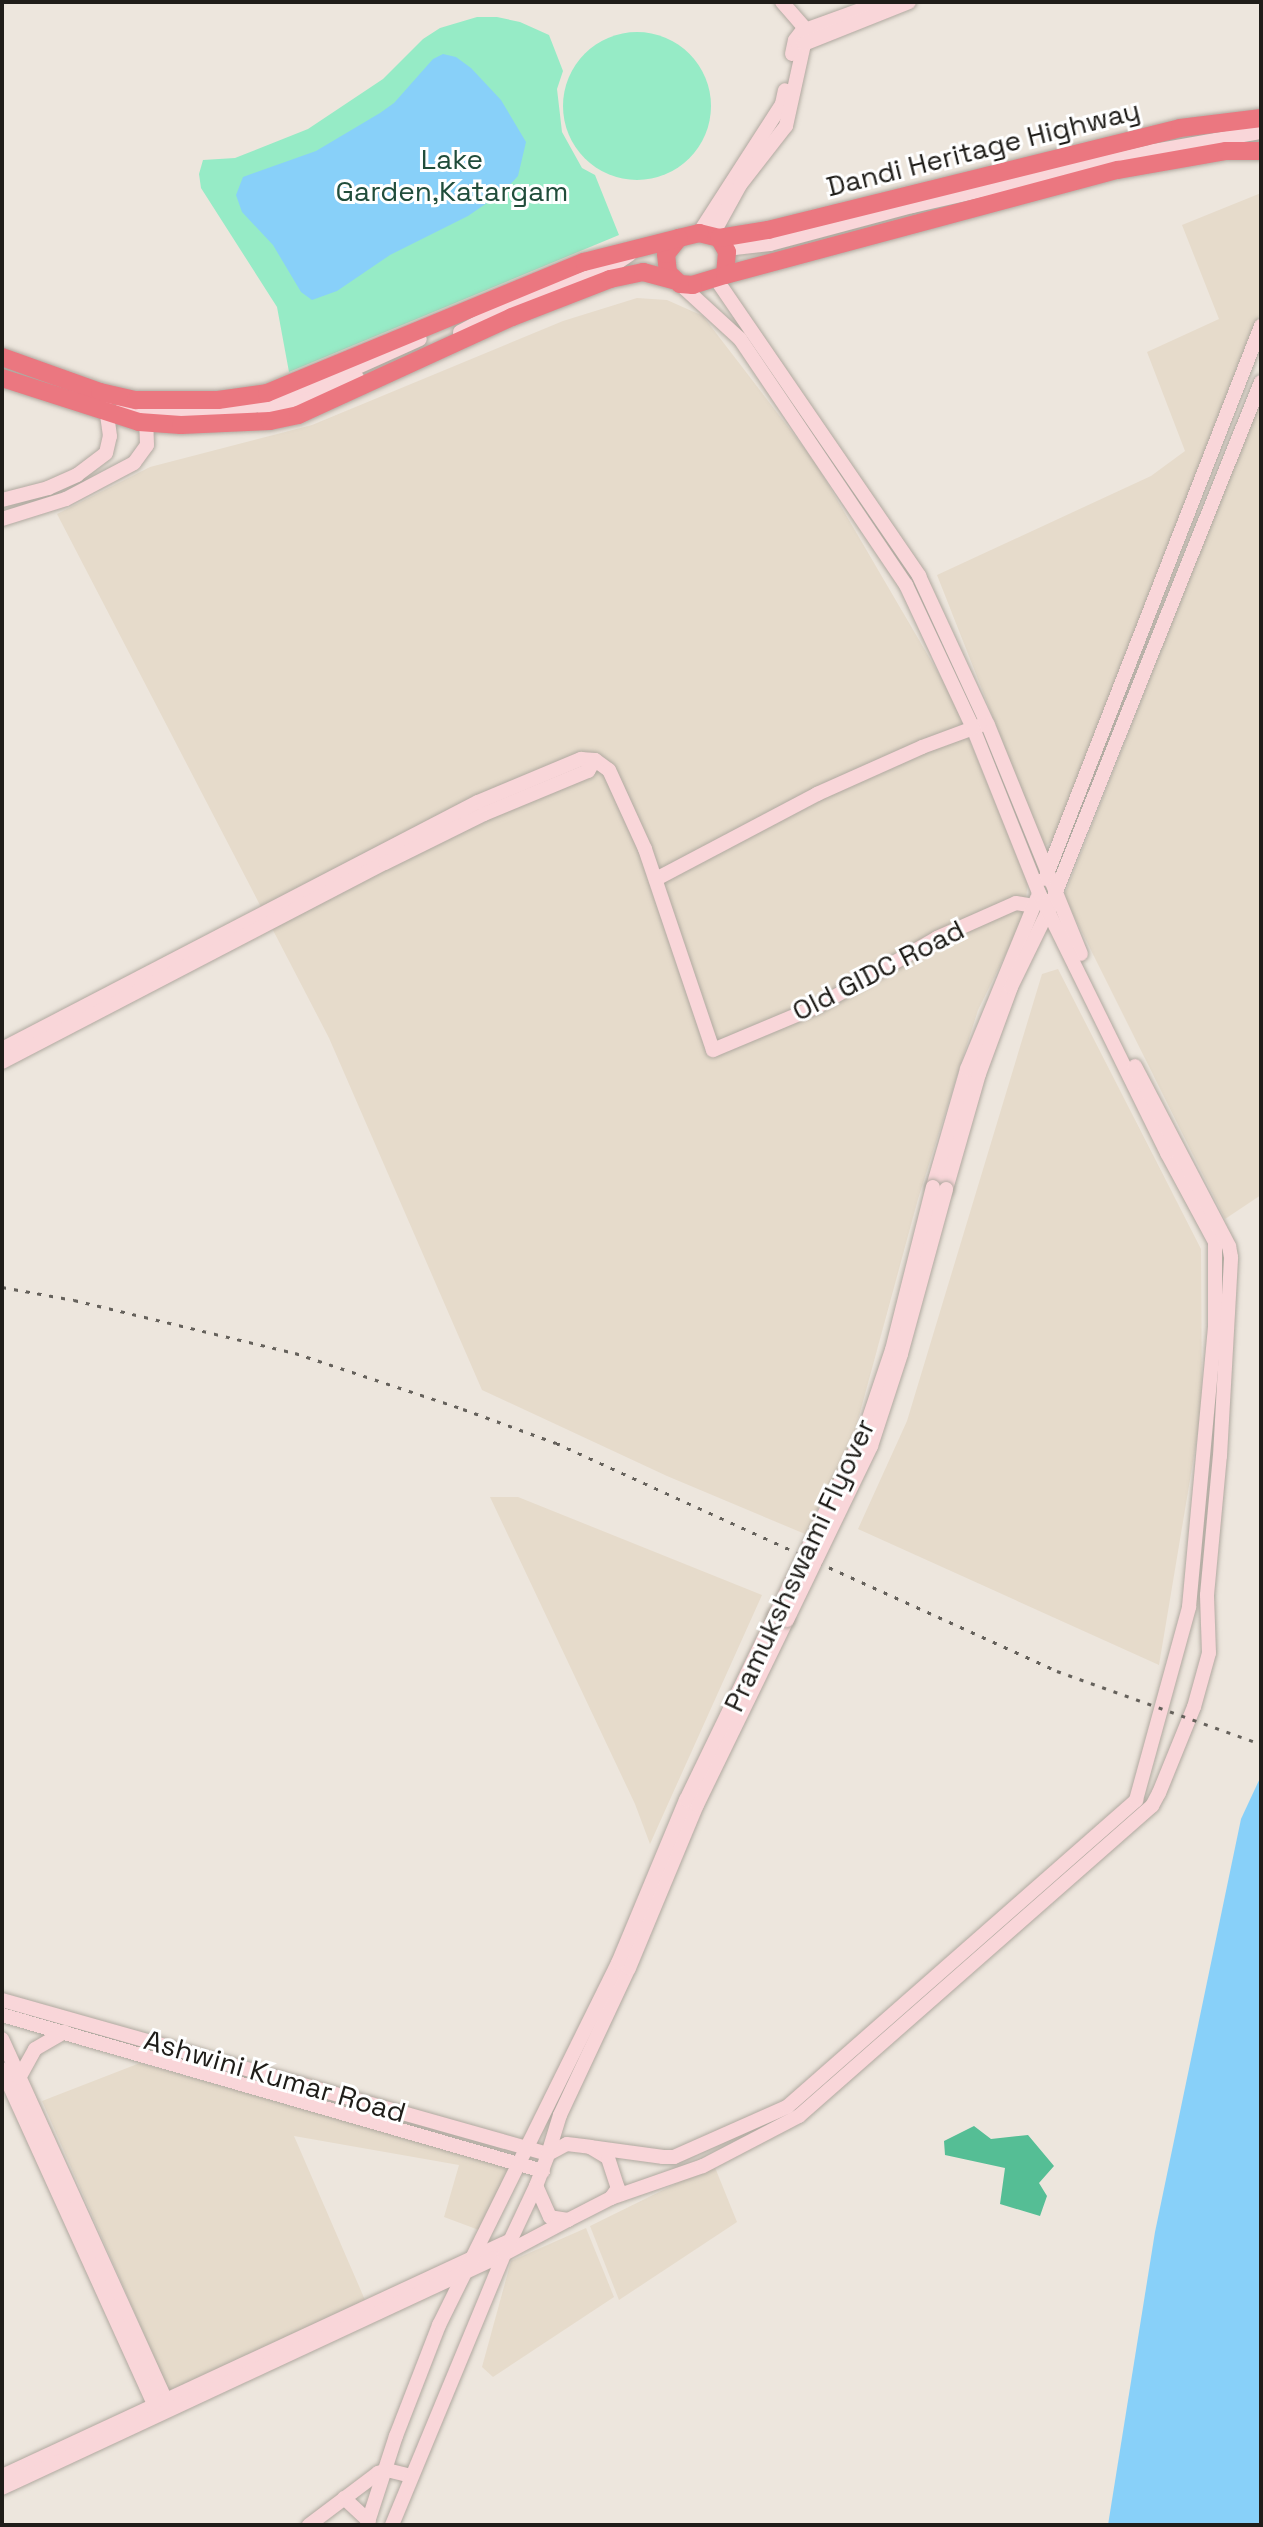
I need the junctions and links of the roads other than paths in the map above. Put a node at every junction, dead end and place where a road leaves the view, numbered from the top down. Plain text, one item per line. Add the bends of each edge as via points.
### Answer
1 (782, 2) edge
2 (882, 2) edge
3 (909, 2) edge
4 (810, 33) junction
5 (1261, 118) edge
6 (1257, 145) edge
7 (1026, 181) junction
8 (679, 238) junction
9 (714, 239) junction
10 (641, 247) junction
11 (605, 271) junction
12 (643, 272) junction
13 (722, 275) junction
14 (677, 282) junction
15 (1261, 326) edge
16 (2, 357) edge
17 (2, 367) edge
18 (2, 378) edge
19 (1261, 382) edge
20 (106, 402) junction
21 (147, 411) junction
22 (2, 500) edge
23 (2, 519) edge
24 (980, 726) junction
25 (595, 760) junction
26 (1046, 875) junction
27 (658, 878) junction
28 (1044, 900) junction
29 (2, 1049) edge
30 (2, 1062) edge
31 (2, 2000) edge
32 (2, 2015) edge
33 (64, 2032) junction
34 (2, 2039) edge
35 (583, 2051) junction
36 (2, 2069) edge
37 (19, 2078) junction
38 (590, 2147) junction
39 (527, 2148) junction
40 (548, 2154) junction
41 (520, 2163) junction
42 (543, 2171) junction
43 (536, 2186) junction
44 (611, 2198) junction
45 (568, 2220) junction
46 (511, 2240) junction
47 (504, 2254) junction
48 (474, 2256) junction
49 (467, 2271) junction
50 (162, 2406) junction
51 (387, 2470) junction
52 (2, 2476) edge
53 (411, 2476) junction
54 (2, 2488) edge
55 (344, 2498) junction
56 (368, 2523) edge
57 (309, 2525) edge
58 (392, 2525) edge

1 - 4 street
2 - 4 street
3 - 4 street
4 - 9 street via 795,40 782,104
5 - 9 highway, Dandi Heritage Highway via 1180,128
6 - 7 street via 1154,151
6 - 13 highway via 1184,157
7 - 9 street via 770,244
7 - 13 street via 768,255
8 - 9 highway, Dandi Heritage Highway
8 - 10 highway, Dandi Heritage Highway
8 - 14 highway via 666,254 665,266
9 - 13 highway
10 - 11 street
10 - 21 highway, Dandi Heritage Highway via 584,262 468,307 280,390
11 - 12 street
11 - 21 street via 502,310 296,405 242,416 161,416
12 - 14 highway
12 - 21 highway via 610,279 512,317 298,415 249,424
13 - 14 highway
13 - 24 street via 919,576
14 - 24 street via 740,339 902,579
15 - 26 street
16 - 20 highway
17 - 20 street
18 - 20 highway
19 - 28 street, Pramukshswami Flyover
20 - 21 highway
20 - 22 street via 109,446 93,465 48,488
21 - 23 street via 147,445 134,463 66,499
24 - 26 street
24 - 27 street via 817,794
24 - 28 street
25 - 27 street, Old GIDC Road via 609,770
25 - 29 street via 581,759 478,802
25 - 30 street via 588,771 385,863
26 - 28 street
27 - 28 street, Old GIDC Road via 713,1050 818,1006 949,933 1016,903
28 - 35 street, Pramukshswami Flyover, bridge via 1013,986 967,1069 940,1188 864,1433 686,1800
28 - 38 street via 1217,1247 1215,1326 1189,1607 1136,1800 792,2104 674,2157
28 - 44 street via 1074,939 1229,1246 1220,1456 1207,1595 1209,1653 1194,1707 1152,1806 835,2086 781,2128 703,2166
31 - 39 street, Ashwini Kumar Road
32 - 33 street, Ashwini Kumar Road
33 - 37 street via 35,2049
33 - 41 street, Ashwini Kumar Road
34 - 37 street
35 - 39 street, Pramukshswami Flyover
35 - 40 street, Pramukshswami Flyover
36 - 50 street
37 - 50 street
38 - 40 street via 567,2144
38 - 44 street via 608,2158 617,2179
39 - 40 street, Ashwini Kumar Road
39 - 41 street, Pramukshswami Flyover
40 - 42 street
41 - 42 street, Ashwini Kumar Road
41 - 48 street, Pramukshswami Flyover
42 - 43 street
43 - 45 street via 550,2217
43 - 46 street
44 - 45 street
45 - 47 street
46 - 47 street
46 - 48 street
47 - 49 street
47 - 53 street
48 - 49 street, Pramukshswami Flyover
48 - 50 street
49 - 50 street
49 - 51 street, Pramukshswami Flyover via 439,2325
50 - 52 street
50 - 54 street
51 - 53 street
51 - 55 street
51 - 56 street, Pramukshswami Flyover
53 - 58 street
55 - 56 street
55 - 57 street

